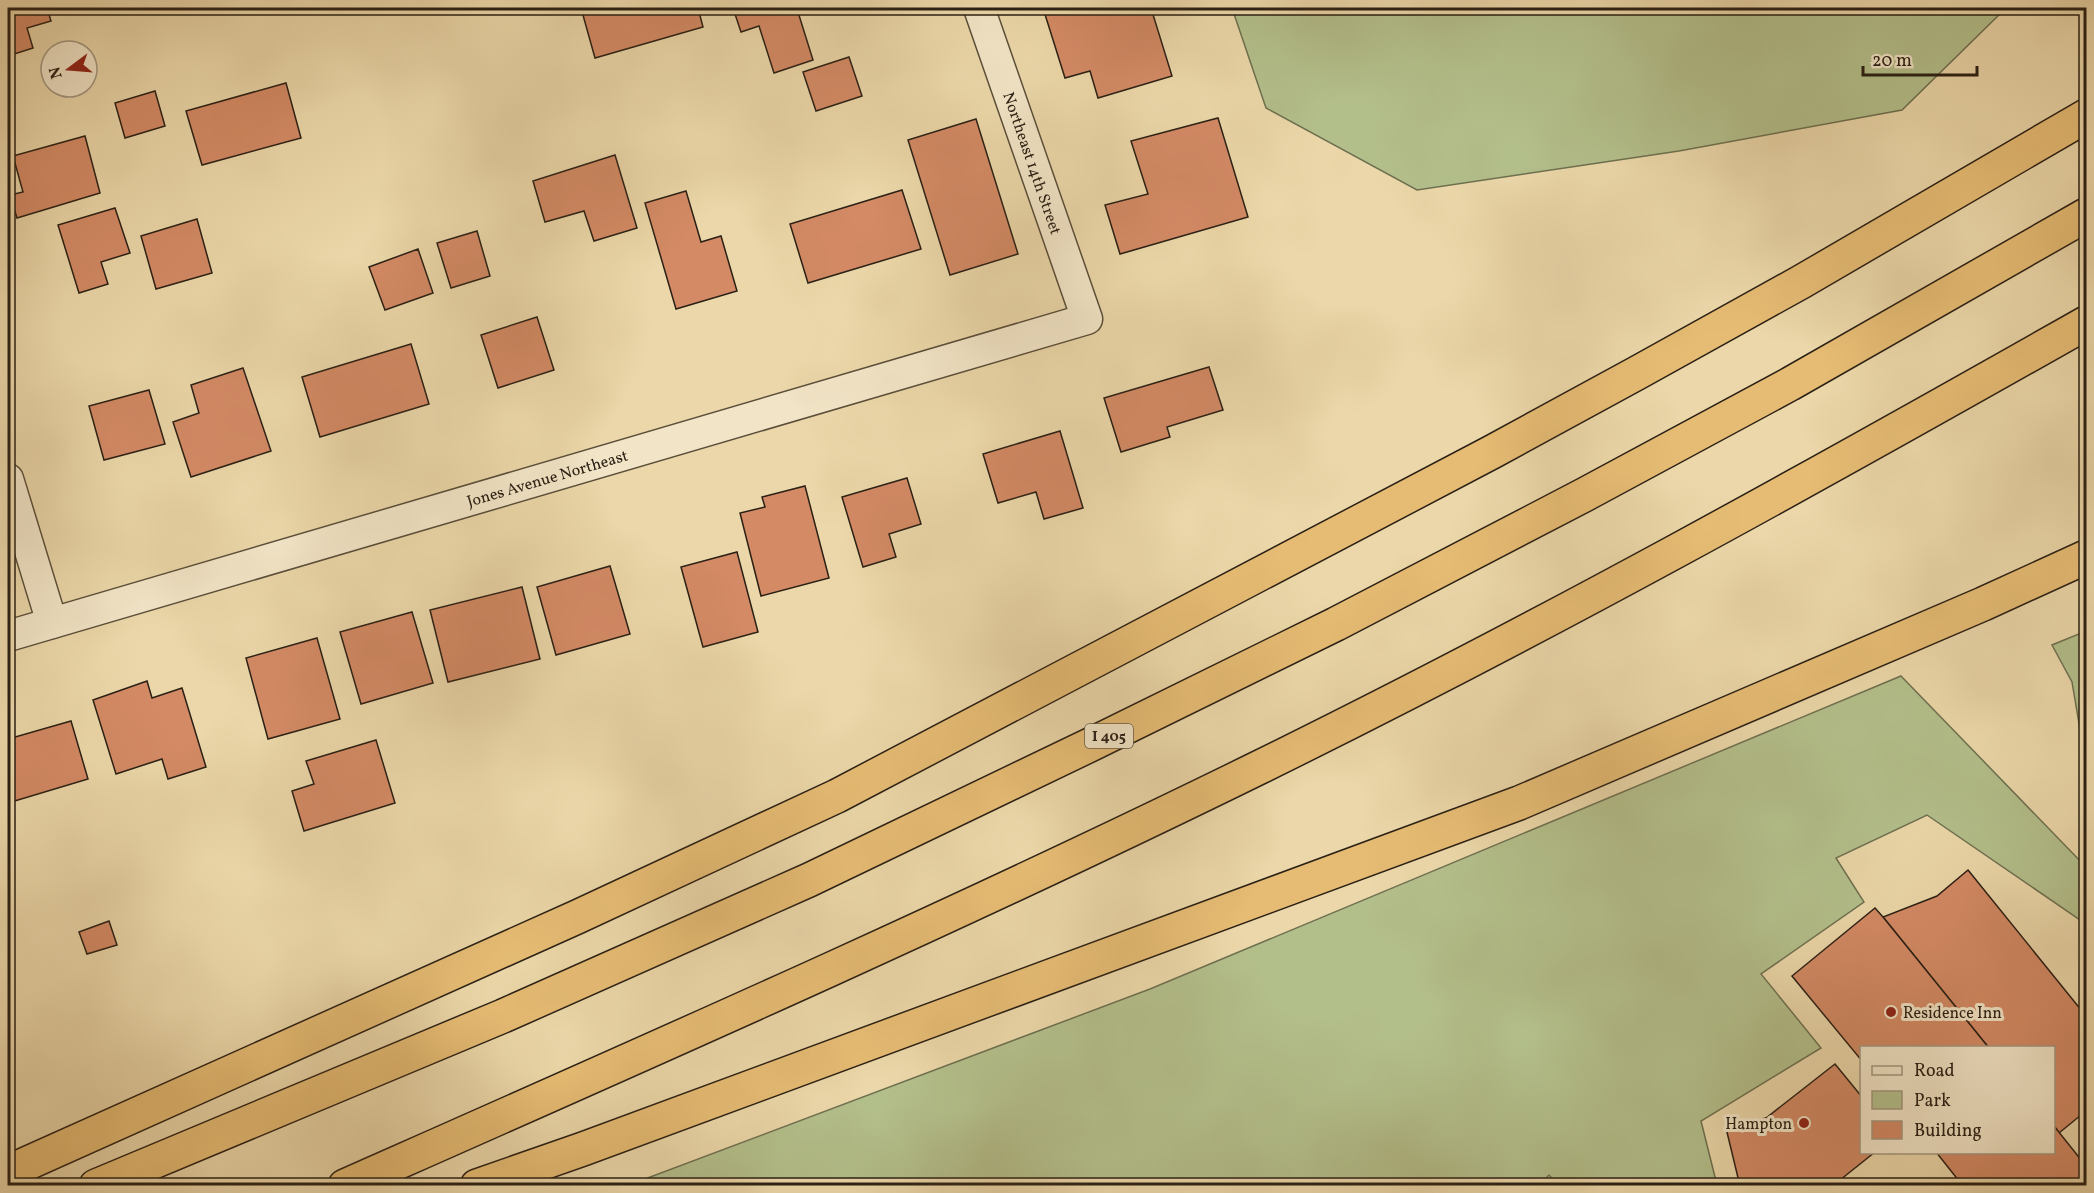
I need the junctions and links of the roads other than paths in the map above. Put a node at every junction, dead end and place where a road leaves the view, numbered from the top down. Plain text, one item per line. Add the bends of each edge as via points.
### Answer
1 (979, 8) edge
2 (2086, 116) edge
3 (2086, 215) edge
4 (1087, 319) joint
5 (2086, 323) edge
6 (8, 479) edge
7 (2086, 557) edge
8 (52, 623) junction
9 (8, 636) edge
10 (8, 1172) edge
11 (96, 1185) edge
12 (345, 1185) edge
13 (477, 1185) edge

1 - 4 street, Northeast 14th Street
2 - 10 highway via 1801,282 1575,407 837,795 578,917
3 - 11 highway, I 405 via 1790,384 1584,495 1336,624 1094,743 809,880 613,967
4 - 8 street, Jones Avenue Northeast
5 - 12 highway via 1676,551 1259,768 913,931
6 - 8 street
7 - 13 highway via 1519,803
8 - 9 street, Jones Avenue Northeast

